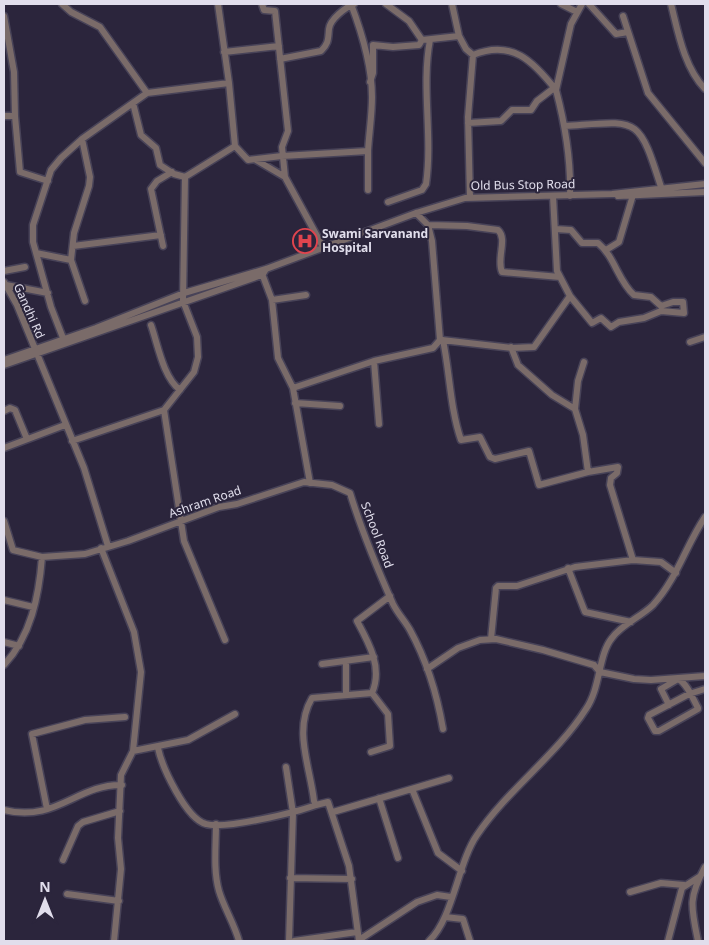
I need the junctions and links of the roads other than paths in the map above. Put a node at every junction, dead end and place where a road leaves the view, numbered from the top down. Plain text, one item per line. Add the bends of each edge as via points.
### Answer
1 (62, 4) edge
2 (218, 4) edge
3 (262, 4) edge
4 (352, 4) edge
5 (386, 4) edge
6 (452, 4) edge
7 (560, 4) edge
8 (582, 4) edge
9 (590, 4) edge
10 (671, 4) edge
11 (577, 12) junction
12 (4, 16) edge
13 (623, 16) dead end
14 (628, 32) junction
15 (459, 36) junction
16 (422, 40) junction
17 (430, 40) junction
18 (279, 46) junction
19 (224, 52) junction
20 (473, 55) junction
21 (280, 59) junction
22 (229, 83) junction
23 (370, 83) junction
24 (555, 89) junction
25 (705, 89) edge
26 (147, 93) junction
27 (133, 103) junction
28 (4, 116) edge
29 (14, 116) junction
30 (468, 123) junction
31 (565, 126) junction
32 (82, 139) junction
33 (235, 146) junction
34 (368, 151) junction
35 (282, 156) junction
36 (255, 160) junction
37 (705, 163) edge
38 (172, 172) junction
39 (185, 177) junction
40 (285, 177) junction
41 (48, 181) junction
42 (705, 184) edge
43 (661, 188) junction
44 (368, 190) dead end
45 (678, 190) junction
46 (705, 192) edge
47 (612, 194) junction
48 (633, 195) junction
49 (553, 196) junction
50 (570, 196) junction
51 (470, 198) junction
52 (388, 202) dead end
53 (416, 213) junction
54 (428, 225) junction
55 (555, 229) junction
56 (161, 235) junction
57 (72, 246) junction
58 (163, 246) dead end
59 (322, 247) junction
60 (606, 250) junction
61 (36, 253) junction
62 (70, 260) junction
63 (25, 267) dead end
64 (4, 271) edge
65 (263, 271) junction
66 (560, 277) junction
67 (5, 283) edge
68 (48, 293) junction
69 (184, 293) junction
70 (306, 295) dead end
71 (570, 296) junction
72 (272, 300) junction
73 (85, 301) dead end
74 (183, 301) junction
75 (151, 325) dead end
76 (705, 337) edge
77 (63, 338) junction
78 (441, 340) junction
79 (690, 342) dead end
80 (511, 347) junction
81 (34, 351) junction
82 (4, 360) edge
83 (374, 362) junction
84 (584, 362) dead end
85 (4, 366) edge
86 (293, 388) junction
87 (180, 390) junction
88 (295, 403) junction
89 (340, 406) dead end
90 (576, 409) junction
91 (164, 410) junction
92 (4, 411) edge
93 (379, 424) dead end
94 (65, 425) junction
95 (26, 439) junction
96 (72, 441) junction
97 (4, 448) edge
98 (588, 472) junction
99 (310, 482) junction
100 (705, 517) edge
101 (182, 520) junction
102 (4, 521) edge
103 (104, 547) junction
104 (42, 557) junction
105 (633, 560) junction
106 (568, 568) junction
107 (676, 573) junction
108 (390, 596) junction
109 (4, 600) edge
110 (33, 607) junction
111 (631, 622) junction
112 (491, 639) junction
113 (225, 640) dead end
114 (4, 642) edge
115 (19, 646) junction
116 (374, 657) junction
117 (346, 661) junction
118 (322, 664) dead end
119 (4, 665) edge
120 (427, 669) junction
121 (600, 672) junction
122 (705, 675) edge
123 (705, 689) edge
124 (372, 693) junction
125 (346, 694) junction
126 (689, 694) junction
127 (669, 705) junction
128 (235, 714) dead end
129 (125, 717) dead end
130 (443, 728) dead end
131 (158, 748) junction
132 (133, 752) junction
133 (371, 752) dead end
134 (286, 767) dead end
135 (449, 778) dead end
136 (122, 785) junction
137 (412, 788) junction
138 (379, 798) junction
139 (316, 805) junction
140 (47, 809) junction
141 (4, 810) edge
142 (120, 811) junction
143 (333, 812) junction
144 (293, 813) junction
145 (216, 824) junction
146 (398, 858) dead end
147 (63, 860) dead end
148 (705, 867) edge
149 (462, 871) junction
150 (700, 877) junction
151 (290, 878) junction
152 (352, 879) junction
153 (684, 885) junction
154 (630, 892) dead end
155 (67, 894) dead end
156 (451, 897) junction
157 (119, 901) junction
158 (445, 916) junction
159 (357, 932) junction
160 (359, 940) edge
161 (114, 941) edge
162 (239, 941) edge
163 (288, 941) edge
164 (294, 941) edge
165 (429, 941) edge
166 (470, 941) edge
167 (668, 941) edge
168 (698, 941) edge

1 - 26 street via 70,12 100,27
2 - 19 street
3 - 18 street via 264,10 275,11
4 - 21 street via 330,24 328,41 322,50
4 - 23 street via 360,24
5 - 16 street via 409,21
6 - 15 street
7 - 11 street
8 - 11 street
9 - 14 street via 616,34
10 - 25 street via 679,41 698,82
11 - 24 street
12 - 29 street via 14,72
13 - 14 street
14 - 37 street via 648,93
15 - 17 street
15 - 20 street
16 - 17 street
16 - 23 street via 419,45 373,45
17 - 52 street via 426,77 426,184 422,190
18 - 19 street
18 - 21 street
19 - 22 street
20 - 24 street via 499,49 520,54
20 - 30 street
21 - 35 street via 288,130
22 - 26 street
22 - 33 street
23 - 34 street
24 - 30 street via 537,101 531,110 512,110 501,121
24 - 31 street
26 - 27 street
27 - 32 street
27 - 38 street via 141,135 156,148 160,165
28 - 29 street
29 - 41 street via 20,172
30 - 51 street
31 - 43 street via 617,122 634,127 645,139
31 - 50 street
32 - 41 street via 56,163
32 - 57 street via 90,177
33 - 36 street via 248,160
33 - 39 street
34 - 35 street
34 - 44 street
35 - 36 street
35 - 40 street
36 - 40 street
38 - 39 street
38 - 56 street via 157,181 151,190
39 - 69 street
40 - 59 street
41 - 61 street via 33,225
42 - 45 street, Old Bus Stop Road
43 - 45 street, Old Bus Stop Road
43 - 47 street, Old Bus Stop Road
45 - 46 street, Old Bus Stop Road
45 - 48 street, Old Bus Stop Road
47 - 48 street, Old Bus Stop Road
47 - 50 street, Old Bus Stop Road
48 - 60 street via 618,243
49 - 50 street, Old Bus Stop Road
49 - 51 street, Old Bus Stop Road
49 - 55 street
51 - 53 street, Old Bus Stop Road
53 - 54 street
53 - 59 street, Old Bus Stop Road
54 - 66 street via 498,230 502,237 499,263 502,272
54 - 78 street via 434,254
55 - 60 street via 570,230 582,243 598,243
55 - 66 street
56 - 57 street
56 - 58 street
57 - 62 street
59 - 65 street, Old Bus Stop Road
60 - 71 street via 634,295 652,296 660,306 682,302 684,313 661,311 612,326 601,318 592,323
61 - 62 street
61 - 68 street
62 - 73 street
63 - 64 street
65 - 69 street
65 - 72 street
65 - 74 street
66 - 71 street
67 - 68 street
67 - 81 street, Gandhi Rd
68 - 77 street
69 - 74 street
69 - 77 street
70 - 72 street
71 - 80 street via 534,347
72 - 86 street via 278,358
74 - 81 street
74 - 87 street via 197,337 198,357 194,372
75 - 87 street via 165,366 174,386
76 - 79 street
77 - 81 street
78 - 80 street
78 - 83 street via 433,348
78 - 98 street via 461,440 480,437 490,457 495,460 529,451 540,485
80 - 90 street via 518,365 552,395
81 - 82 street
81 - 85 street
81 - 94 street, Gandhi Rd
83 - 86 street
83 - 93 street
84 - 90 street via 578,381
86 - 88 street
87 - 91 street
88 - 89 street
88 - 99 street
90 - 98 street
91 - 96 street
91 - 101 street
92 - 95 street via 15,410
94 - 95 street
94 - 96 street, Gandhi Rd
95 - 97 street
96 - 103 street, Gandhi Rd via 84,468
98 - 105 street via 614,467 617,473 610,485
99 - 101 street, Ashram Road via 291,485
99 - 108 street, School Road via 332,485 350,493 361,529
100 - 107 street
101 - 103 street, Ashram Road
101 - 113 street via 184,541
102 - 104 street, Ashram Road via 13,550
103 - 104 street, Ashram Road via 85,554
103 - 132 street, Gandhi Rd via 140,660
104 - 110 street
105 - 106 street
105 - 107 street via 660,562
106 - 111 street via 585,612
106 - 112 street via 517,586 497,587
107 - 111 street via 652,606
108 - 116 street via 357,621
108 - 120 street
109 - 110 street
110 - 115 street via 27,633
111 - 121 street via 612,637
112 - 120 street via 458,648
112 - 121 street via 594,665
114 - 115 street
115 - 119 street
116 - 117 street
116 - 124 street via 376,667
117 - 118 street
117 - 125 street
120 - 130 street
121 - 122 street via 643,680
121 - 149 street via 595,693 586,709 484,824 475,837
123 - 126 street
124 - 125 street
124 - 133 street via 388,714 392,740 390,746
125 - 139 street via 312,698 302,725
126 - 127 street
126 - 127 street via 678,679 662,687
126 - 127 street via 697,710 655,731 648,717
128 - 131 street via 194,738
129 - 140 street via 84,720 32,734
131 - 132 street
131 - 145 street via 161,764 192,816 206,824
132 - 136 street via 121,775
134 - 144 street
135 - 137 street
136 - 140 street via 91,790
136 - 142 street
137 - 138 street
137 - 149 street via 438,853
138 - 143 street
138 - 146 street
139 - 143 street via 328,802
139 - 144 street
140 - 141 street via 21,814
142 - 147 street via 78,826
142 - 157 street
143 - 152 street
144 - 145 street
144 - 151 street
145 - 162 street via 218,890
148 - 150 street
149 - 156 street
150 - 153 street
150 - 168 street via 692,900
151 - 152 street
151 - 163 street
152 - 159 street
153 - 154 street via 662,883
153 - 167 street
155 - 157 street
156 - 158 street
156 - 160 street via 437,895 417,902
157 - 161 street
158 - 165 street
158 - 166 street via 463,918
159 - 160 street
159 - 164 street

